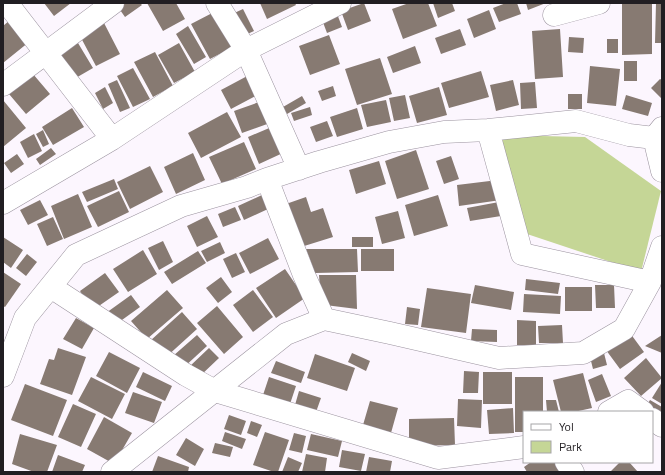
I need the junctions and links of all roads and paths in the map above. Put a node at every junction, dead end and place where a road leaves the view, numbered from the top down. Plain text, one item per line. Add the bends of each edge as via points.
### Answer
1 (7, 3) edge
2 (113, 3) edge
3 (217, 3) edge
4 (340, 3) edge
5 (600, 3) edge
6 (554, 15) dead end
7 (246, 50) junction
8 (46, 53) junction
9 (3, 85) edge
10 (488, 130) junction
11 (658, 133) edge
12 (112, 140) junction
13 (299, 169) junction
14 (662, 171) edge
15 (267, 179) junction
16 (3, 203) edge
17 (662, 247) edge
18 (650, 282) junction
19 (51, 287) junction
20 (324, 319) junction
21 (3, 376) edge
22 (215, 391) junction
23 (611, 411) edge
24 (642, 411) edge
25 (653, 420) edge
26 (662, 426) edge
27 (523, 447) edge
28 (567, 463) edge
29 (112, 472) edge
30 (573, 472) edge

1 - 8 street
2 - 8 street
3 - 7 street
4 - 7 street
5 - 6 street
7 - 12 street
7 - 13 street
8 - 9 street
8 - 12 street
10 - 11 street via 576,121 629,135
10 - 13 street via 444,132 389,142
10 - 18 street via 522,254
11 - 14 street
12 - 16 street
13 - 15 street
15 - 19 street via 247,188 181,206 76,255
15 - 20 street
17 - 18 street
18 - 20 street via 624,330 583,353 500,358
19 - 21 street via 25,318
19 - 22 street via 186,375
20 - 22 street via 286,334
22 - 27 street via 438,458
22 - 29 street
23 - 24 street via 628,401
25 - 26 street
28 - 30 street

